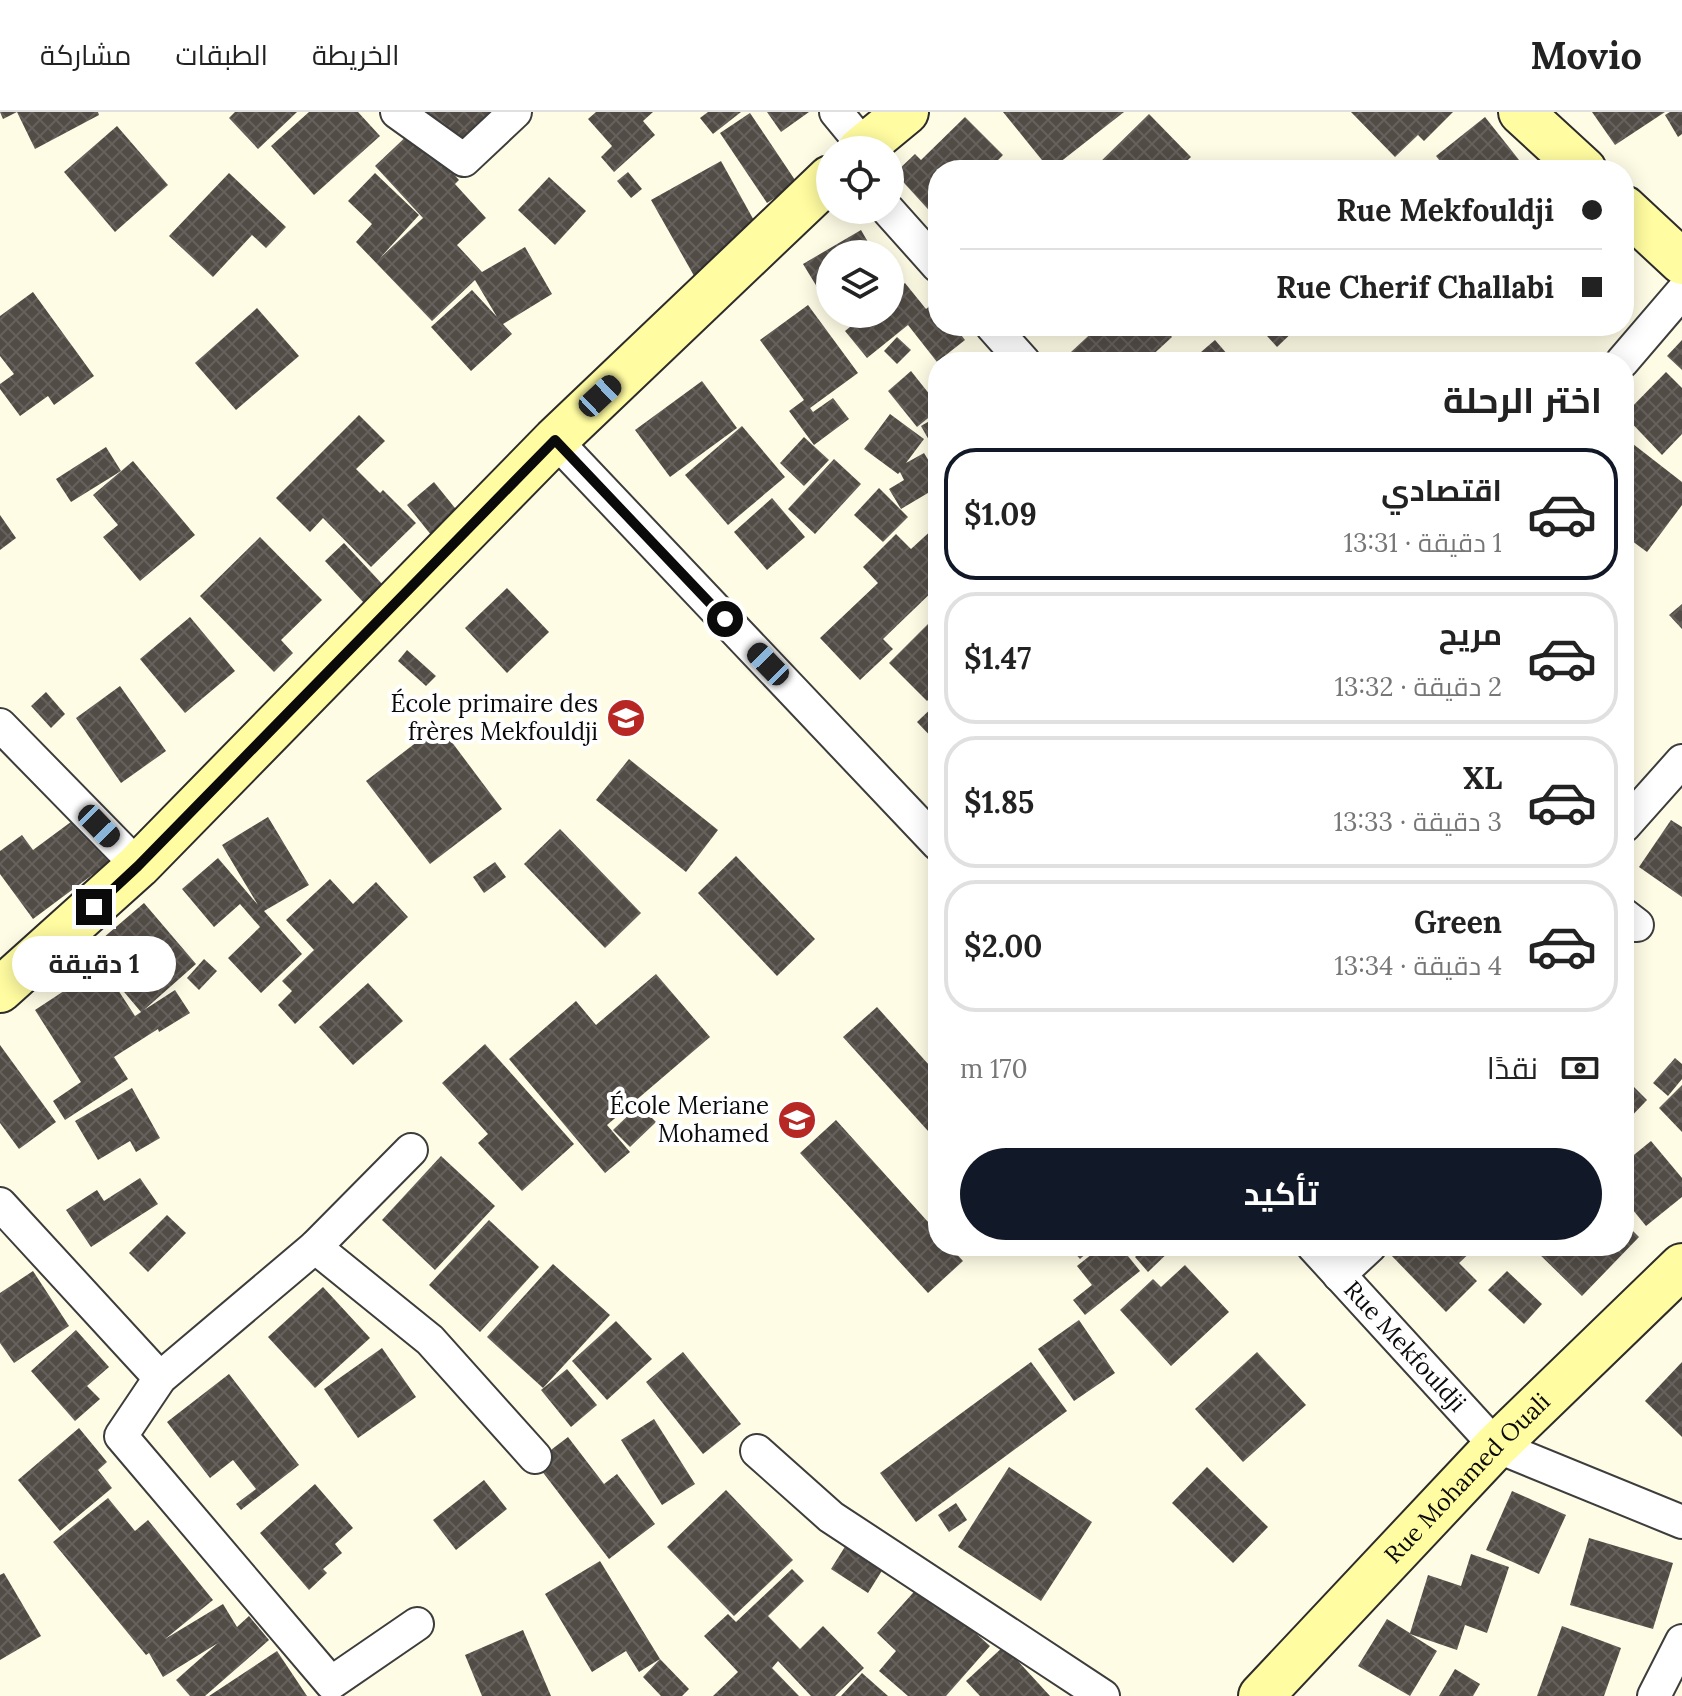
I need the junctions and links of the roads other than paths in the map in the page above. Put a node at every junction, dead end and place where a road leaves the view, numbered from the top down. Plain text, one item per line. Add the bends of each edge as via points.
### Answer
1 (397, 112) edge
2 (515, 112) edge
3 (836, 112) edge
4 (906, 112) edge
5 (1521, 112) edge
6 (853, 136) edge
7 (877, 136) edge
8 (1573, 160) edge
9 (816, 191) edge
10 (1634, 217) edge
11 (900, 224) edge
12 (928, 255) edge
13 (1682, 262) edge
14 (1682, 292) edge
15 (1001, 336) edge
16 (1015, 352) edge
17 (1631, 352) edge
18 (555, 440) junction
19 (0, 725) edge
20 (1682, 761) edge
21 (1634, 815) edge
22 (928, 833) edge
23 (138, 866) junction
24 (0, 990) edge
25 (411, 1150) dead end
26 (0, 1204) edge
27 (315, 1247) junction
28 (1322, 1256) edge
29 (1359, 1256) edge
30 (1682, 1266) edge
31 (1339, 1275) junction
32 (160, 1378) junction
33 (1496, 1446) junction
34 (757, 1451) dead end
35 (535, 1457) dead end
36 (1682, 1522) edge
37 (417, 1624) dead end
38 (1682, 1641) edge
39 (1103, 1696) edge
40 (1261, 1696) edge
41 (1654, 1696) edge

1 - 2 street via 464,160
3 - 6 street
4 - 7 street
5 - 8 street
9 - 18 street
10 - 13 street
11 - 12 street
14 - 17 street
15 - 16 street
18 - 22 street
18 - 23 street
19 - 23 street
20 - 21 street
23 - 24 street
25 - 27 street
26 - 32 street
27 - 32 street
27 - 35 street via 430,1340
28 - 31 street, Rue Mekfouldji
29 - 31 street
30 - 33 street, Rue Mohamed Ouali
31 - 33 street, Rue Mekfouldji
32 - 37 street via 121,1436 331,1683
33 - 36 street
33 - 40 street, Rue Mohamed Ouali
34 - 39 street via 831,1517
38 - 41 street

